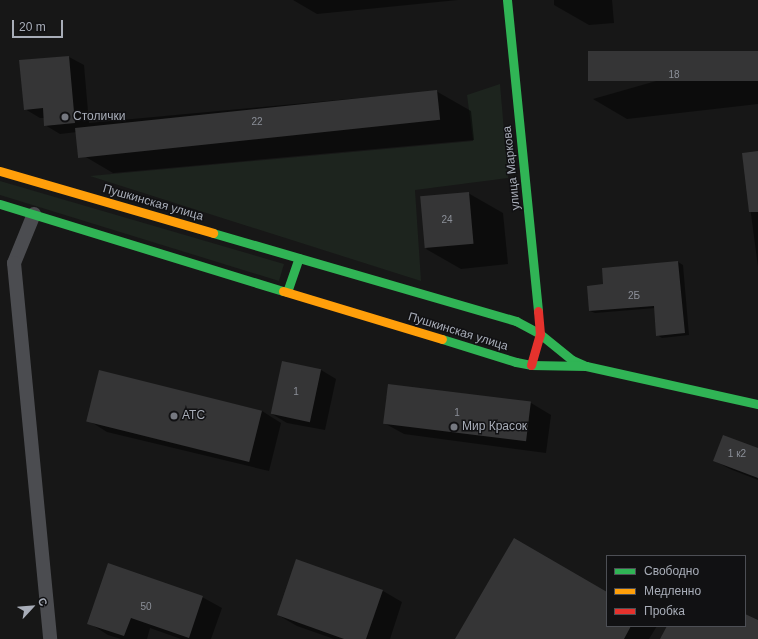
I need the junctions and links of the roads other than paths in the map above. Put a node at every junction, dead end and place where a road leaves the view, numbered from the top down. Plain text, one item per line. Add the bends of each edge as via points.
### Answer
1 (507, 0) edge
2 (0, 171) edge
3 (0, 204) edge
4 (34, 214) junction
5 (299, 258) junction
6 (288, 292) junction
7 (540, 334) junction
8 (531, 365) junction
9 (586, 366) junction
10 (758, 404) edge
11 (50, 639) edge

1 - 7 main road, улица Маркова
2 - 5 main road, Пушкинская улица
3 - 4 main road, Пушкинская улица
4 - 6 main road, Пушкинская улица
4 - 11 street via 14,263
5 - 6 main road
5 - 7 main road, Пушкинская улица via 503,316
6 - 8 main road, Пушкинская улица
7 - 8 main road
7 - 9 main road, Пушкинская улица via 572,360
8 - 9 main road, Пушкинская улица
9 - 10 main road, Пушкинская улица

